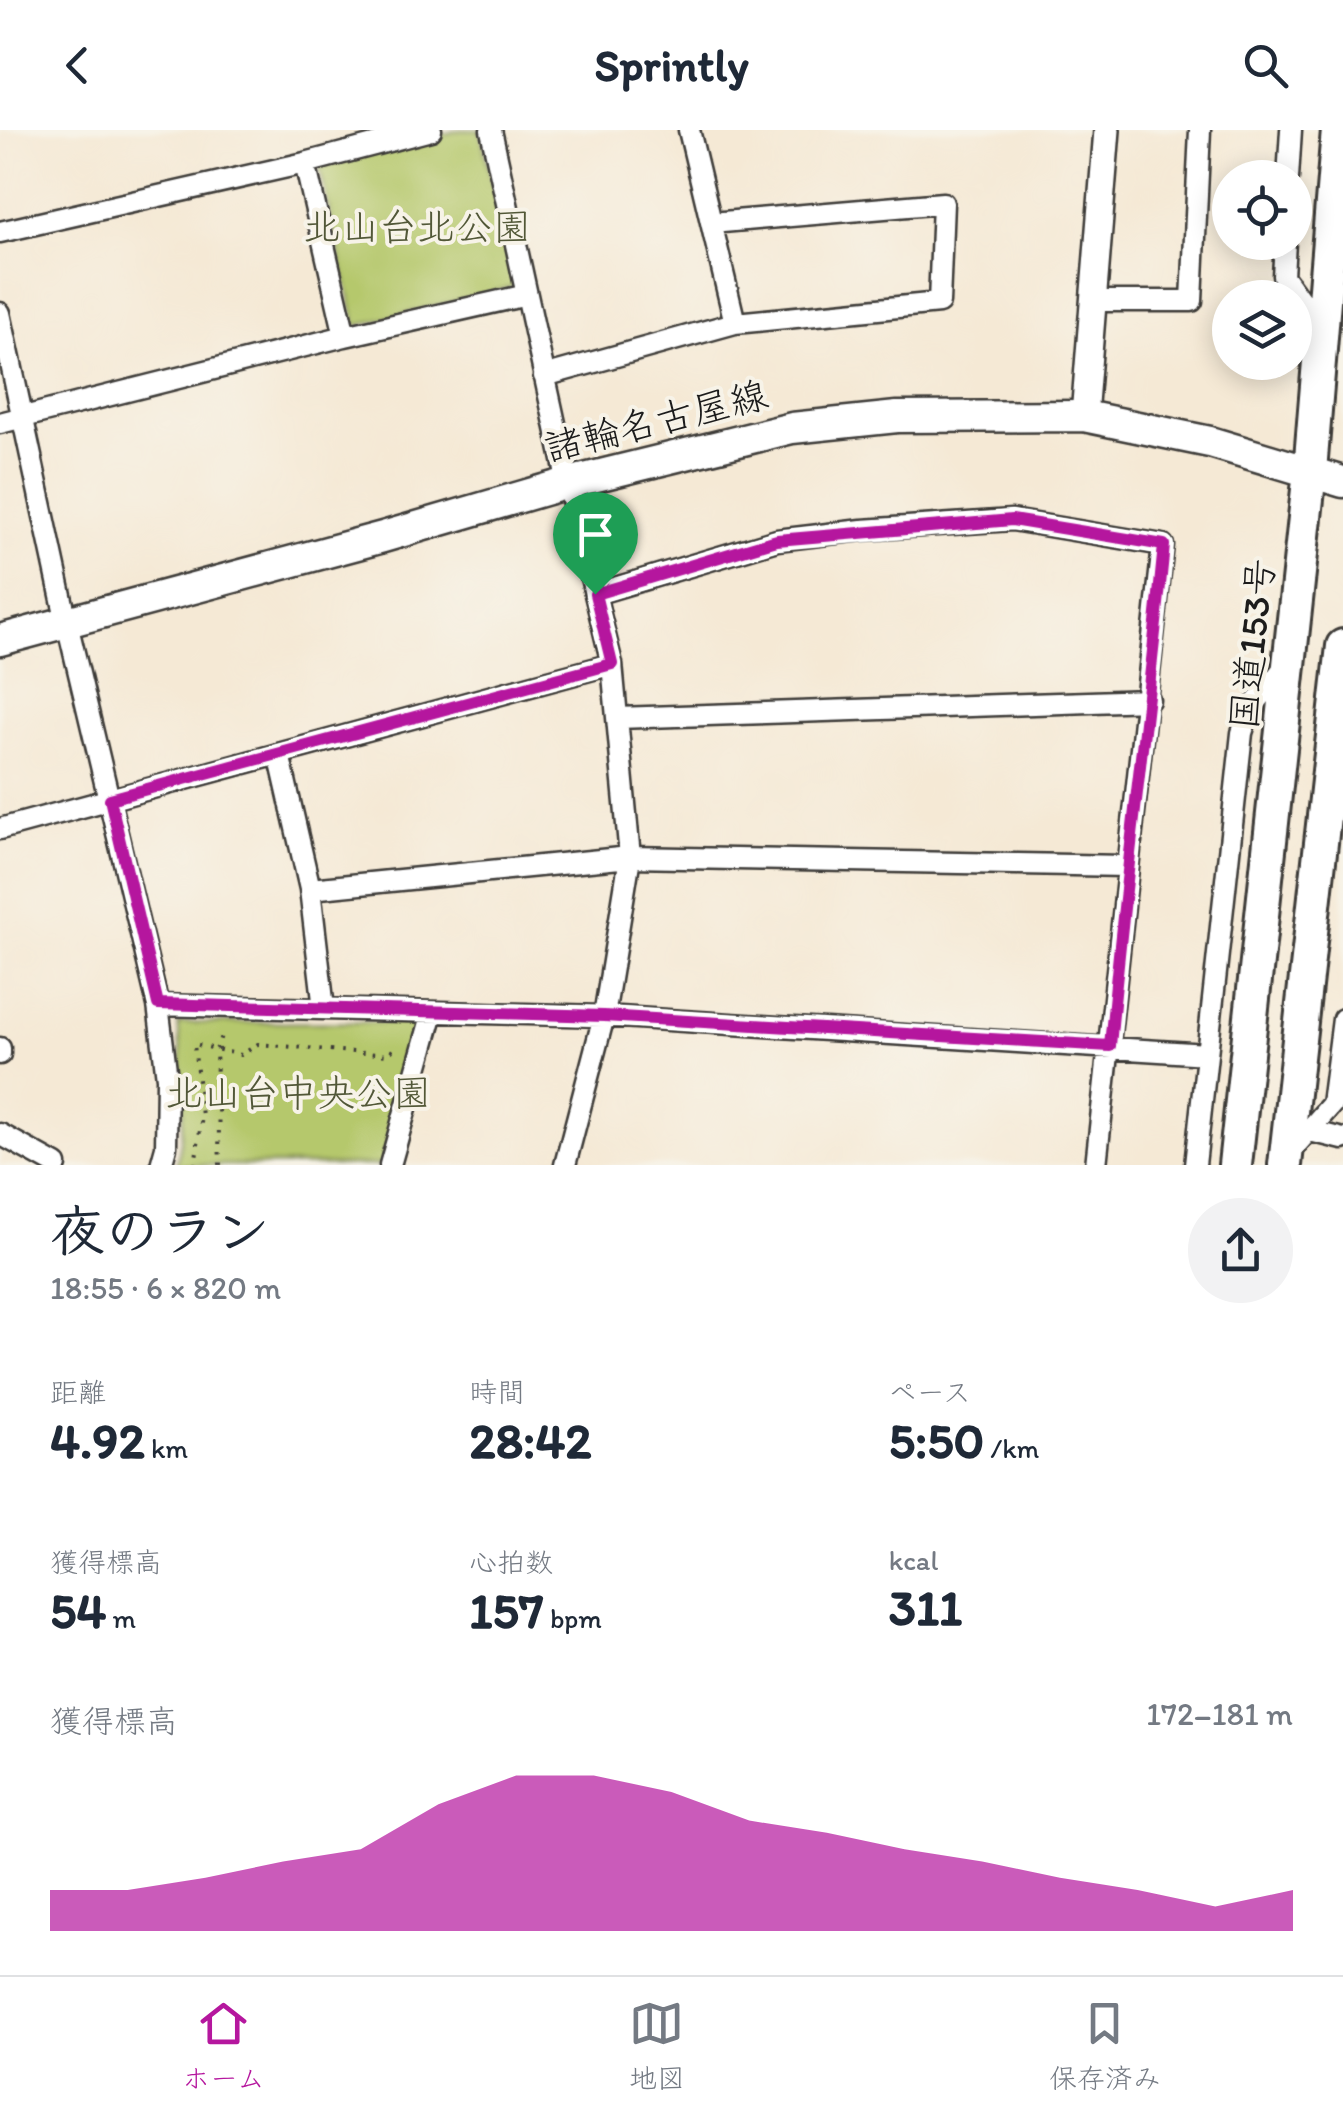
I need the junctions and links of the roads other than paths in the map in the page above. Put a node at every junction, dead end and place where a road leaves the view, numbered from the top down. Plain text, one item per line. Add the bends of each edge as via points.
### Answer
1 (431, 130) edge
2 (491, 130) edge
3 (689, 130) edge
4 (1107, 130) edge
5 (1200, 130) edge
6 (1291, 130) edge
7 (1338, 130) edge
8 (1289, 160) edge
9 (305, 163) junction
10 (711, 223) junction
11 (0, 232) edge
12 (1284, 260) edge
13 (527, 295) junction
14 (1093, 300) junction
15 (1324, 308) junction
16 (0, 313) edge
17 (735, 322) junction
18 (345, 336) junction
19 (544, 376) junction
20 (1084, 416) junction
21 (24, 418) junction
22 (0, 424) edge
23 (1310, 470) junction
24 (1343, 482) edge
25 (568, 483) junction
26 (595, 594) junction
27 (68, 622) junction
28 (0, 640) edge
29 (1343, 646) edge
30 (1291, 660) junction
31 (612, 664) junction
32 (1149, 700) junction
33 (617, 718) junction
34 (279, 754) junction
35 (110, 799) junction
36 (0, 828) edge
37 (630, 857) junction
38 (1126, 866) junction
39 (310, 889) junction
40 (158, 1004) junction
41 (324, 1009) junction
42 (433, 1012) junction
43 (604, 1016) junction
44 (1343, 1018) edge
45 (1110, 1046) junction
46 (1207, 1054) junction
47 (1310, 1131) junction
48 (0, 1134) edge
49 (1343, 1140) edge
50 (1285, 1160) edge
51 (56, 1165) edge
52 (161, 1165) edge
53 (390, 1165) edge
54 (565, 1165) edge
55 (1096, 1165) edge
56 (1195, 1165) edge
57 (1235, 1165) edge

1 - 9 street
2 - 13 street
3 - 10 street
4 - 14 street
5 - 14 street via 1192,300
6 - 8 street
7 - 15 highway, 国道153号
9 - 11 street
9 - 18 street
10 - 17 street
10 - 17 street via 944,203 939,303
12 - 15 street via 1283,276 1302,304
13 - 18 street
13 - 19 street
14 - 20 street
15 - 23 highway, 国道153号
16 - 21 street
17 - 19 street
18 - 21 street
19 - 25 street
20 - 23 main road, 諸輪名古屋線
20 - 25 main road, 諸輪名古屋線 via 896,417 792,428
21 - 22 street
21 - 27 street
23 - 24 main road, 諸輪名古屋線
23 - 30 highway, 国道153号
25 - 26 street
25 - 27 main road, 諸輪名古屋線
26 - 31 street
26 - 32 street via 777,540 862,530 1012,520 1164,545
27 - 28 main road, 諸輪名古屋線
27 - 35 street
29 - 50 highway
30 - 46 street via 1249,711 1242,733
30 - 57 highway, 国道153号
31 - 33 street
31 - 34 street
32 - 33 street
32 - 38 street
33 - 37 street
34 - 35 street
34 - 39 street
35 - 36 street
35 - 40 street
37 - 38 street
37 - 39 street
37 - 43 street
38 - 45 street
39 - 41 street
40 - 41 street
40 - 52 street via 167,1078
41 - 42 street
42 - 43 street
42 - 53 street
43 - 45 street
43 - 54 street
44 - 47 street via 1332,1104
45 - 46 street
45 - 55 street
46 - 56 street
47 - 49 street
47 - 50 street
48 - 51 street

